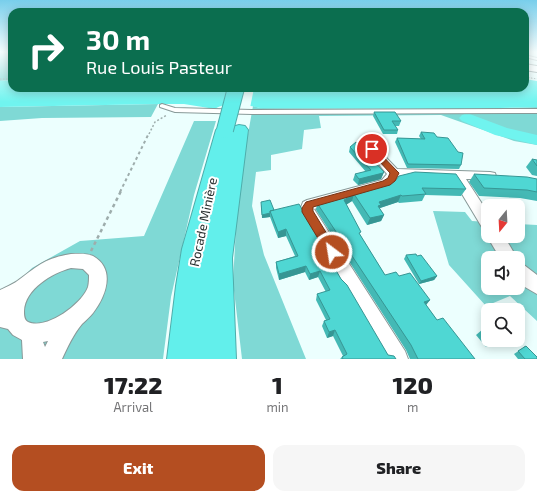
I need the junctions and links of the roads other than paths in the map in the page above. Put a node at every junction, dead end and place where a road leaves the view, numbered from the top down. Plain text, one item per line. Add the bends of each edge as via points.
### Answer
1 (236, 92) edge
2 (246, 92) edge
3 (162, 106) dead end
4 (537, 111) edge
5 (232, 130) junction
6 (372, 149) dead end
7 (394, 173) junction
8 (456, 174) junction
9 (503, 177) edge
10 (481, 214) edge
11 (525, 278) edge
12 (27, 284) junction
13 (537, 285) edge
14 (0, 300) edge
15 (77, 316) junction
16 (7, 318) edge
17 (31, 332) junction
18 (34, 359) edge
19 (50, 359) edge
20 (186, 359) edge
21 (217, 359) edge
22 (397, 359) edge

1 - 5 highway, Rocade Minière, bridge
2 - 5 highway, Rocade Minière
3 - 4 lane via 175,110 252,112
5 - 20 highway, Rocade Minière via 196,249
5 - 21 highway, Rocade Minière via 218,258
6 - 7 street
7 - 8 street
7 - 22 street via 392,179 386,183 310,205 307,210
8 - 9 street
8 - 10 street
11 - 13 street
12 - 14 street
12 - 15 street via 52,266 71,260 82,261 95,268 99,281 93,298
12 - 16 street via 15,303 13,314
15 - 17 street via 57,328
15 - 19 street
16 - 17 street
17 - 18 street

